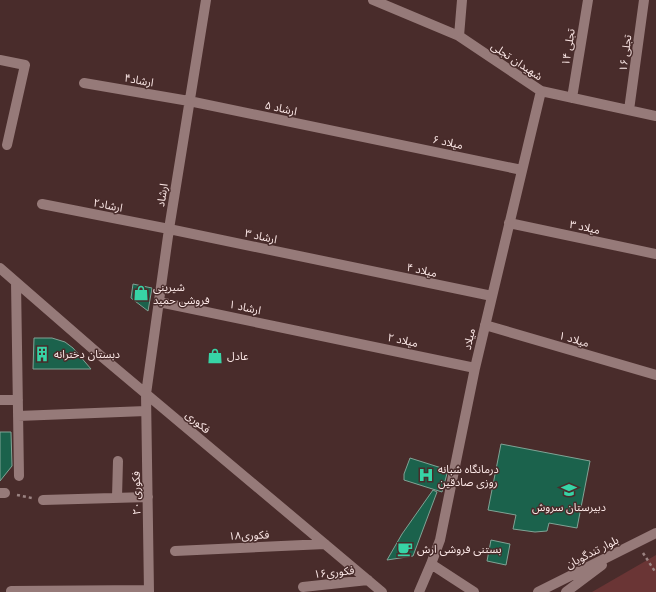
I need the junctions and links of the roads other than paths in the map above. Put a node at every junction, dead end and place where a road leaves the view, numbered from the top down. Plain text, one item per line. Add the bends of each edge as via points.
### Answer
1 (206, 0) edge
2 (373, 0) edge
3 (462, 0) edge
4 (588, 0) edge
5 (644, 0) edge
6 (387, 3) edge
7 (460, 36) junction
8 (0, 60) edge
9 (84, 83) dead end
10 (541, 91) junction
11 (572, 98) junction
12 (189, 101) junction
13 (628, 110) junction
14 (656, 116) edge
15 (369, 138) joint
16 (7, 145) dead end
17 (522, 170) junction
18 (42, 204) dead end
19 (509, 223) junction
20 (169, 229) junction
21 (656, 254) edge
22 (347, 266) joint
23 (0, 268) edge
24 (16, 282) junction
25 (492, 296) junction
26 (159, 302) junction
27 (485, 325) junction
28 (327, 337) joint
29 (475, 368) junction
30 (656, 375) edge
31 (146, 394) junction
32 (0, 400) edge
33 (18, 400) junction
34 (146, 411) junction
35 (18, 416) junction
36 (118, 461) dead end
37 (19, 476) dead end
38 (117, 497) junction
39 (148, 497) junction
40 (43, 500) road end
41 (656, 533) edge
42 (325, 544) junction
43 (623, 550) junction
44 (175, 551) dead end
45 (431, 564) junction
46 (368, 580) junction
47 (303, 587) dead end
48 (11, 591) dead end
49 (149, 591) edge
50 (382, 592) edge
51 (419, 592) edge
52 (474, 592) edge
53 (538, 592) edge
54 (566, 592) edge

1 - 12 street, ارشاد
2 - 6 street, شهیدان تجلی
3 - 7 street
4 - 11 street, تجلی ۱۴
5 - 13 street, ۱۶ تجلی
6 - 7 street, شهیدان تجلی
7 - 10 street, شهیدان تجلی
8 - 16 street via 25,65
9 - 12 street, ۴ارشاد
10 - 11 street, شهیدان تجلی
10 - 17 street, میلاد
11 - 13 street, شهیدان تجلی
12 - 15 street, ۵ ارشاد
12 - 20 street, ارشاد
13 - 14 street, شهیدان تجلی
15 - 17 street, ۶ میلاد
17 - 19 street, میلاد
18 - 20 street, ۲ارشاد
19 - 21 street, ۳ میلاد
19 - 25 street, میلاد
20 - 22 street, ۳ ارشاد
20 - 26 street, ارشاد
22 - 25 street, ۴ میلاد
23 - 24 street, فکوری
24 - 31 street, فکوری
24 - 33 street
25 - 27 street, میلاد
26 - 28 street, ۱ ارشاد
26 - 31 street, ارشاد
27 - 29 street, میلاد
27 - 30 street, ۱ میلاد
28 - 29 street, ۲ میلاد
29 - 45 street, میلاد via 440,540
31 - 34 street, فکوری ۲۰
31 - 42 street, فکوری
32 - 33 street
33 - 35 street
34 - 35 street
34 - 39 street, فکوری ۲۰
35 - 37 street
36 - 38 street
38 - 39 street
38 - 40 street
39 - 49 street, فکوری ۲۰
41 - 43 street, بلوار تندگویان
42 - 44 street, فکوری۱۸
42 - 46 street, فکوری
43 - 53 street, بلوار تندگویان
43 - 54 street
45 - 51 street, میلاد
45 - 52 street
46 - 47 street, فکوری۱۶
46 - 50 street, فکوری
48 - 49 street

